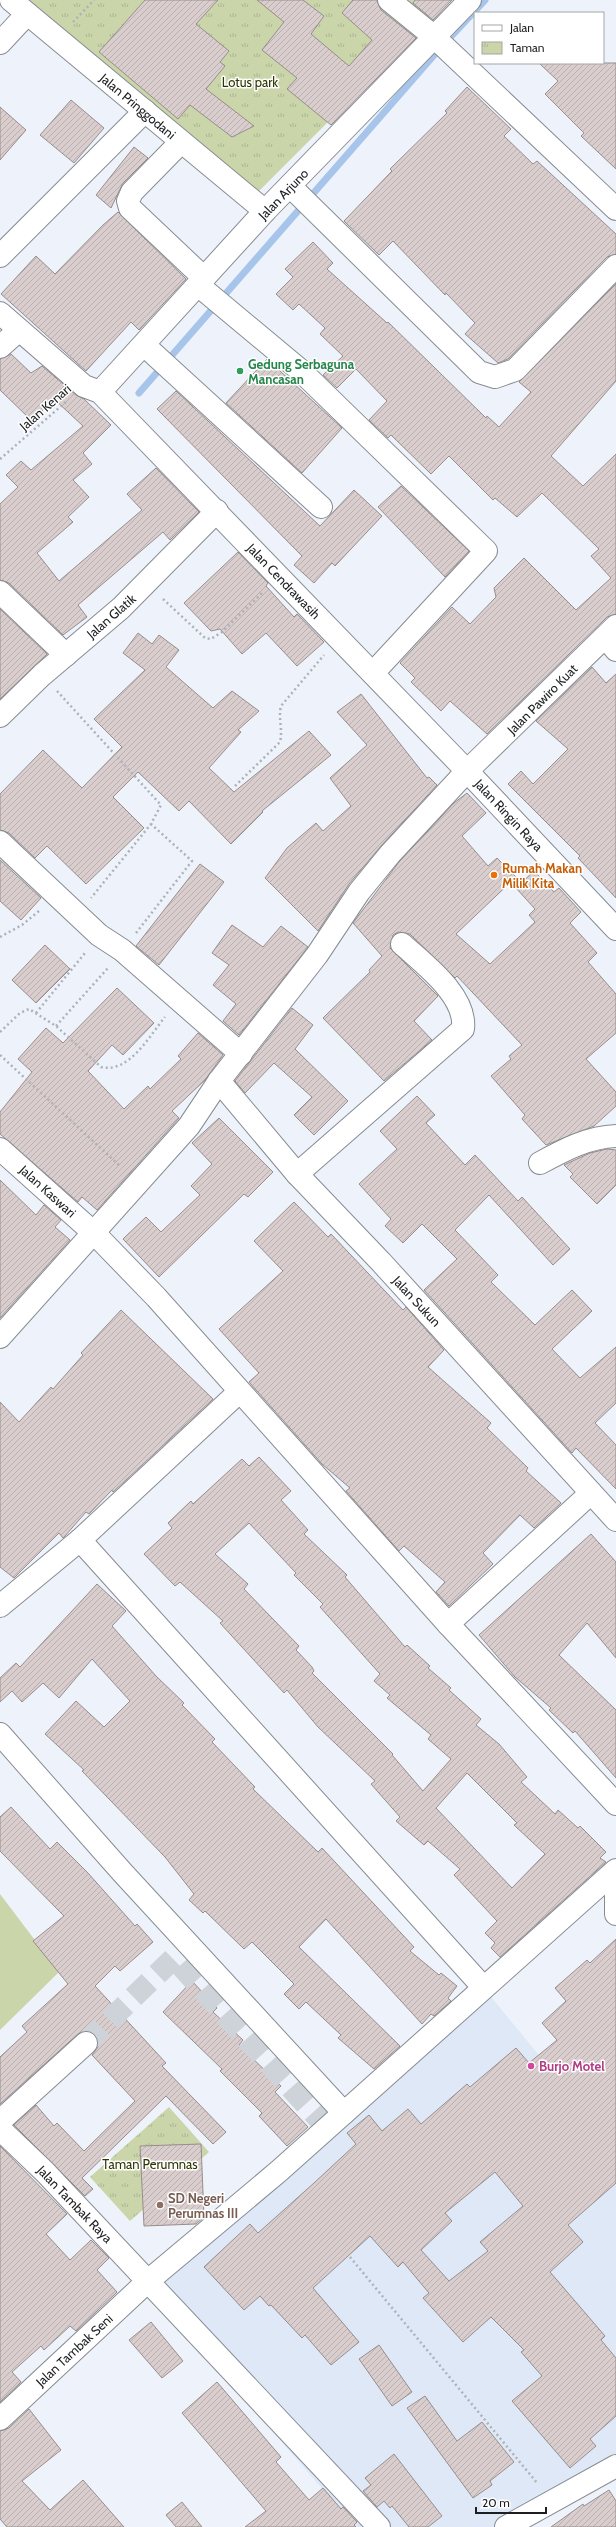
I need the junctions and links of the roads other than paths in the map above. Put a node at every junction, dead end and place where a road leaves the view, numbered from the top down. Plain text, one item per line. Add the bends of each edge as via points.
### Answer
1 (389, 0) edge
2 (470, 0) edge
3 (19, 7) edge
4 (434, 37) junction
5 (0, 43) edge
6 (145, 111) junction
7 (181, 142) junction
8 (290, 186) junction
9 (616, 209) edge
10 (265, 211) junction
11 (0, 256) edge
12 (616, 266) edge
13 (201, 282) junction
14 (0, 313) edge
15 (18, 331) junction
16 (144, 345) junction
17 (0, 347) edge
18 (92, 389) junction
19 (321, 507) dead end
20 (217, 511) junction
21 (0, 592) edge
22 (612, 638) edge
23 (66, 655) junction
24 (373, 673) junction
25 (0, 716) edge
26 (467, 771) junction
27 (0, 842) edge
28 (616, 929) edge
29 (402, 944) dead end
30 (241, 1054) junction
31 (219, 1081) junction
32 (616, 1136) edge
33 (0, 1149) edge
34 (540, 1163) dead end
35 (297, 1174) junction
36 (95, 1234) junction
37 (0, 1337) edge
38 (239, 1392) junction
39 (591, 1493) junction
40 (614, 1513) edge
41 (80, 1540) junction
42 (0, 1606) edge
43 (448, 1624) junction
44 (0, 1734) edge
45 (616, 1804) edge
46 (616, 1870) edge
47 (616, 1894) edge
48 (616, 1914) edge
49 (483, 1987) junction
50 (86, 2043) tunnel mouth
51 (344, 2113) junction
52 (3, 2134) edge
53 (148, 2282) junction
54 (0, 2419) edge
55 (616, 2466) edge
56 (379, 2527) edge
57 (506, 2527) edge

1 - 4 street
2 - 4 street, Jalan Arjuno
3 - 5 street
3 - 6 street, Jalan Pringgodani
4 - 8 street, Jalan Arjuno
4 - 9 street
6 - 7 street, Jalan Pringgodani
6 - 11 street
7 - 10 street, Jalan Pringgodani
7 - 13 street via 132,192 128,201 130,208
8 - 10 street, Jalan Arjuno
8 - 12 street via 479,372 495,377 515,370
10 - 13 street, Jalan Arjuno
13 - 16 street, Jalan Arjuno
13 - 24 street via 300,370 486,551
14 - 15 street, Jalan Cendrawasih
15 - 17 street
15 - 18 street, Jalan Cendrawasih
16 - 18 street, Jalan Arjuno
16 - 19 street
18 - 20 street, Jalan Cendrawasih
20 - 23 street, Jalan Glatik via 147,583
20 - 24 street, Jalan Cendrawasih
21 - 23 street
22 - 26 street, Jalan Pawiro Kuat
23 - 25 street, Jalan Glatik
24 - 26 street, Jalan Cendrawasih
26 - 28 street, Jalan Ringin Raya
26 - 30 street, Jalan Pawiro Kuat via 390,854
27 - 30 street via 99,935 122,950
29 - 35 street via 443,981 464,1018 463,1030
30 - 31 street, Jalan Pawiro Kuat
31 - 35 street, Jalan Sukun
31 - 36 street, Jalan Pawiro Kuat via 189,1126
32 - 34 street via 601,1136
33 - 36 street, Jalan Kaswari
35 - 39 street, Jalan Sukun via 455,1342
36 - 37 street, Jalan Pawiro Kuat
36 - 38 street, Jalan Kaswari via 156,1297
38 - 41 street
38 - 43 street, Jalan Kaswari
39 - 40 street, Jalan Sukun
39 - 43 street
41 - 42 street
41 - 49 street
43 - 45 street, Jalan Kaswari
44 - 51 street via 122,1872
46 - 49 street, Jalan Tambak Seni
47 - 48 street
49 - 51 street, Jalan Tambak Seni
50 - 52 street
51 - 53 street, Jalan Tambak Seni
52 - 53 street, Jalan Tambak Raya
53 - 54 street, Jalan Tambak Seni
53 - 56 street, Jalan Tambak Raya
55 - 57 street

